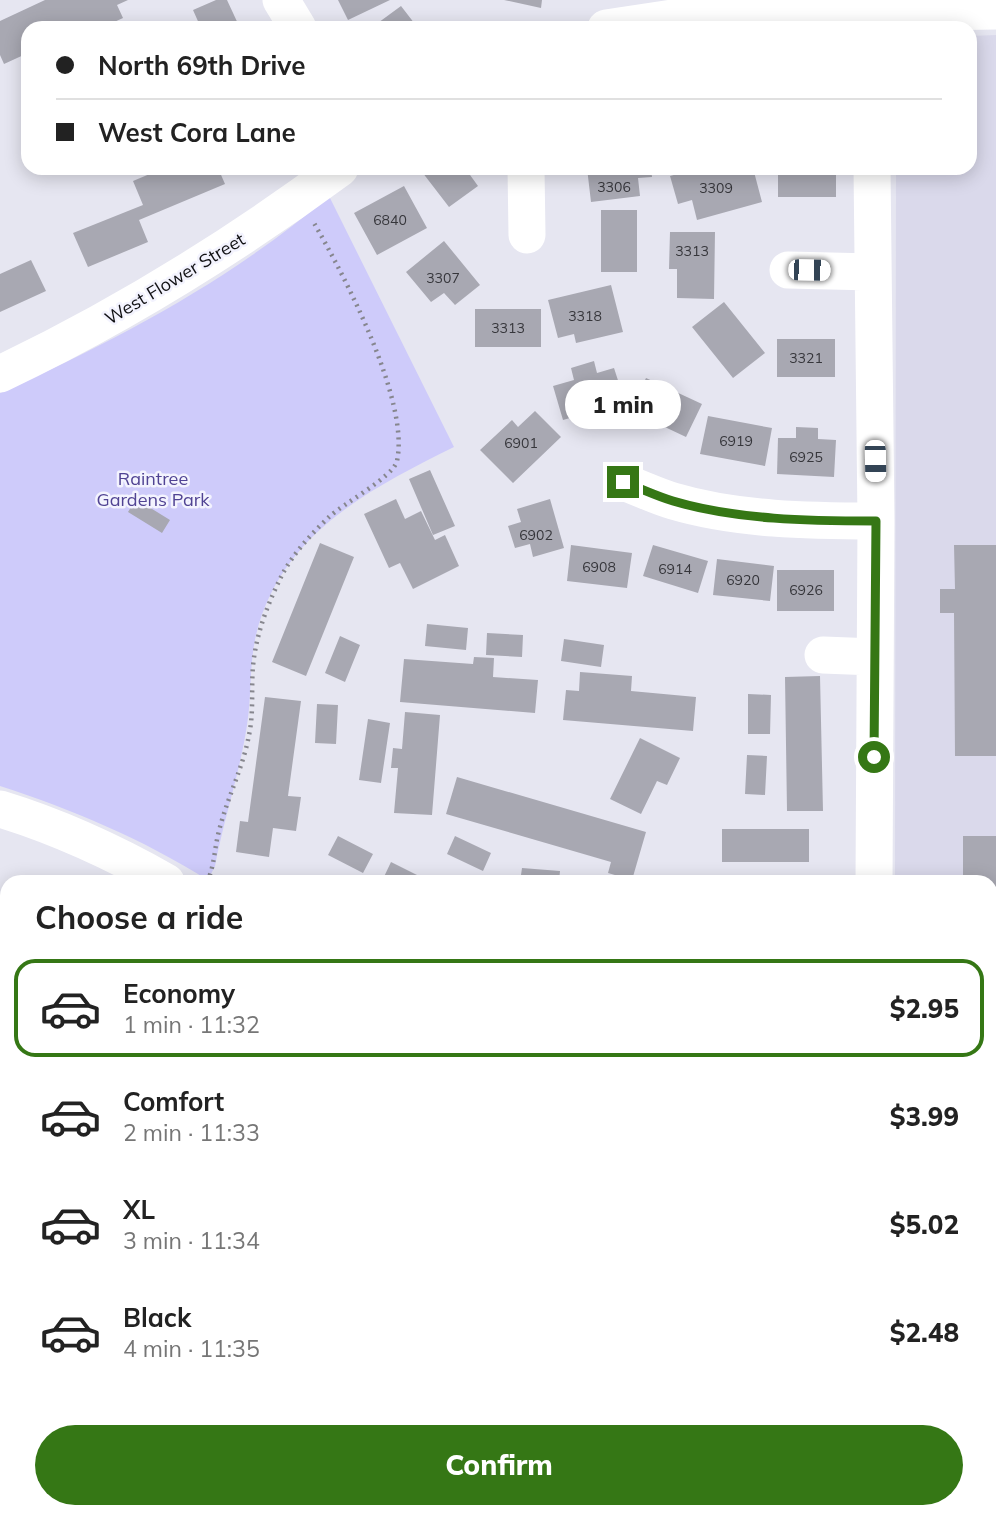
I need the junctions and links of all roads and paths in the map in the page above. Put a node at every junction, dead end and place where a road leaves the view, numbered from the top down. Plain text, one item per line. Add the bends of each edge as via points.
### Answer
1 (281, 0) edge
2 (996, 12) edge
3 (871, 13) edge
4 (619, 17) edge
5 (294, 21) edge
6 (330, 175) edge
7 (526, 175) edge
8 (872, 175) edge
9 (309, 214) dead end
10 (527, 235) dead end
11 (788, 270) dead end
12 (873, 272) junction
13 (0, 374) edge
14 (623, 482) dead end
15 (876, 521) junction
16 (823, 655) dead end
17 (875, 657) junction
18 (0, 809) edge
19 (150, 875) edge
20 (210, 875) edge
21 (874, 875) edge

1 - 5 street
2 - 3 street
3 - 4 street
6 - 13 street, West Flower Street via 257,229 134,304
7 - 10 street
8 - 12 street
9 - 20 path via 362,314 380,364 395,423 397,462 387,476 347,502 306,541 270,602 253,664 253,709 244,760 220,826
11 - 12 street
12 - 15 street
14 - 15 street via 674,501 742,513
15 - 17 street
16 - 17 street
17 - 21 street
18 - 19 street via 109,851

